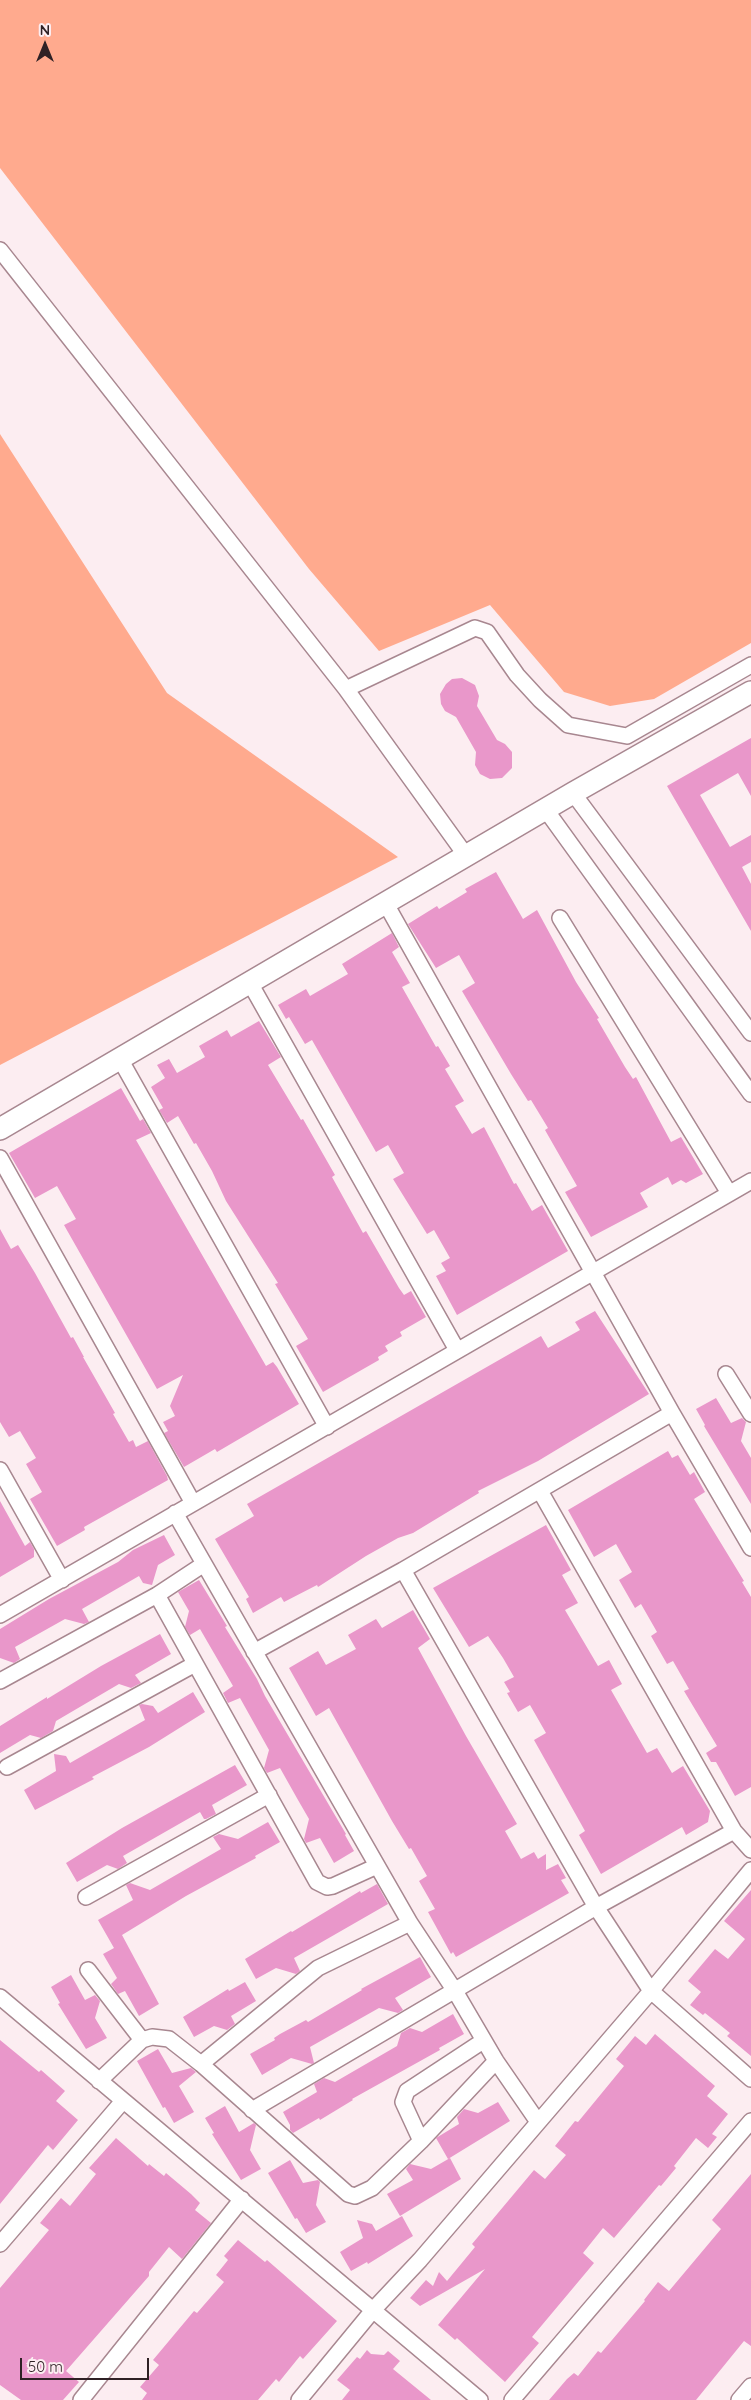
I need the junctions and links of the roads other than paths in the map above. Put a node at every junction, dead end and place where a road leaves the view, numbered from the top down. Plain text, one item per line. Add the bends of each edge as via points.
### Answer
1 (0, 250) edge
2 (751, 664) edge
3 (346, 689) junction
4 (751, 692) edge
5 (573, 794) junction
6 (546, 810) junction
7 (467, 857) junction
8 (386, 904) junction
9 (560, 918) dead end
10 (250, 983) junction
11 (751, 1032) edge
12 (120, 1059) junction
13 (751, 1094) edge
14 (0, 1129) edge
15 (0, 1158) edge
16 (751, 1181) edge
17 (729, 1193) junction
18 (594, 1271) junction
19 (457, 1350) junction
20 (726, 1374) dead end
21 (672, 1413) junction
22 (751, 1414) edge
23 (327, 1428) junction
24 (0, 1470) edge
25 (540, 1491) junction
26 (193, 1503) junction
27 (175, 1513) junction
28 (751, 1548) edge
29 (204, 1564) junction
30 (404, 1570) junction
31 (62, 1580) junction
32 (157, 1595) junction
33 (0, 1615) edge
34 (254, 1652) junction
35 (195, 1664) junction
36 (0, 1681) edge
37 (7, 1767) dead end
38 (269, 1795) junction
39 (734, 1831) junction
40 (751, 1850) edge
41 (377, 1866) junction
42 (751, 1870) edge
43 (86, 1897) dead end
44 (596, 1907) junction
45 (410, 1923) junction
46 (88, 1970) dead end
47 (456, 1991) junction
48 (651, 1991) junction
49 (0, 1997) edge
50 (142, 2040) junction
51 (483, 2041) junction
52 (496, 2061) junction
53 (201, 2064) junction
54 (751, 2079) edge
55 (99, 2081) junction
56 (123, 2101) junction
57 (252, 2110) junction
58 (751, 2121) edge
59 (538, 2122) junction
60 (421, 2141) junction
61 (242, 2199) junction
62 (0, 2244) edge
63 (374, 2309) junction
64 (751, 2386) edge
65 (81, 2400) edge
66 (299, 2400) edge
67 (480, 2400) edge
68 (512, 2400) edge
69 (740, 2400) edge

1 - 3 street
2 - 3 street via 627,736 568,725 517,675 487,632 475,628
3 - 7 street
4 - 5 street
5 - 6 street
5 - 11 street
6 - 7 street
6 - 13 street
7 - 8 street
8 - 10 street
8 - 18 street
9 - 17 street
10 - 12 street
10 - 19 street
12 - 14 street
12 - 23 street
15 - 26 street
16 - 17 street
17 - 18 street
18 - 19 street
18 - 21 street
19 - 23 street
20 - 22 street
21 - 25 street
21 - 28 street
23 - 26 street
24 - 31 street
25 - 30 street
25 - 39 street
26 - 27 street
27 - 29 street
27 - 31 street
29 - 32 street
29 - 34 street
30 - 34 street
30 - 44 street
31 - 33 street
32 - 35 street
32 - 36 street
34 - 41 street
35 - 37 street
35 - 38 street
38 - 41 street via 318,1882 327,1887 333,1886
38 - 43 street
39 - 40 street
39 - 44 street
41 - 45 street
42 - 48 street
44 - 47 street
44 - 48 street
45 - 47 street
45 - 53 street via 318,1968
46 - 50 street
47 - 51 street
47 - 57 street
48 - 54 street
48 - 59 street
49 - 55 street
50 - 53 street via 152,2037 169,2039
50 - 55 street
51 - 52 street
51 - 60 street via 407,2091 403,2102
52 - 59 street
52 - 60 street
53 - 57 street
55 - 56 street
56 - 61 street
56 - 62 street
57 - 60 street via 348,2194 355,2196 372,2188
58 - 68 street
59 - 63 street
61 - 63 street
61 - 65 street
63 - 66 street
63 - 67 street
64 - 69 street

